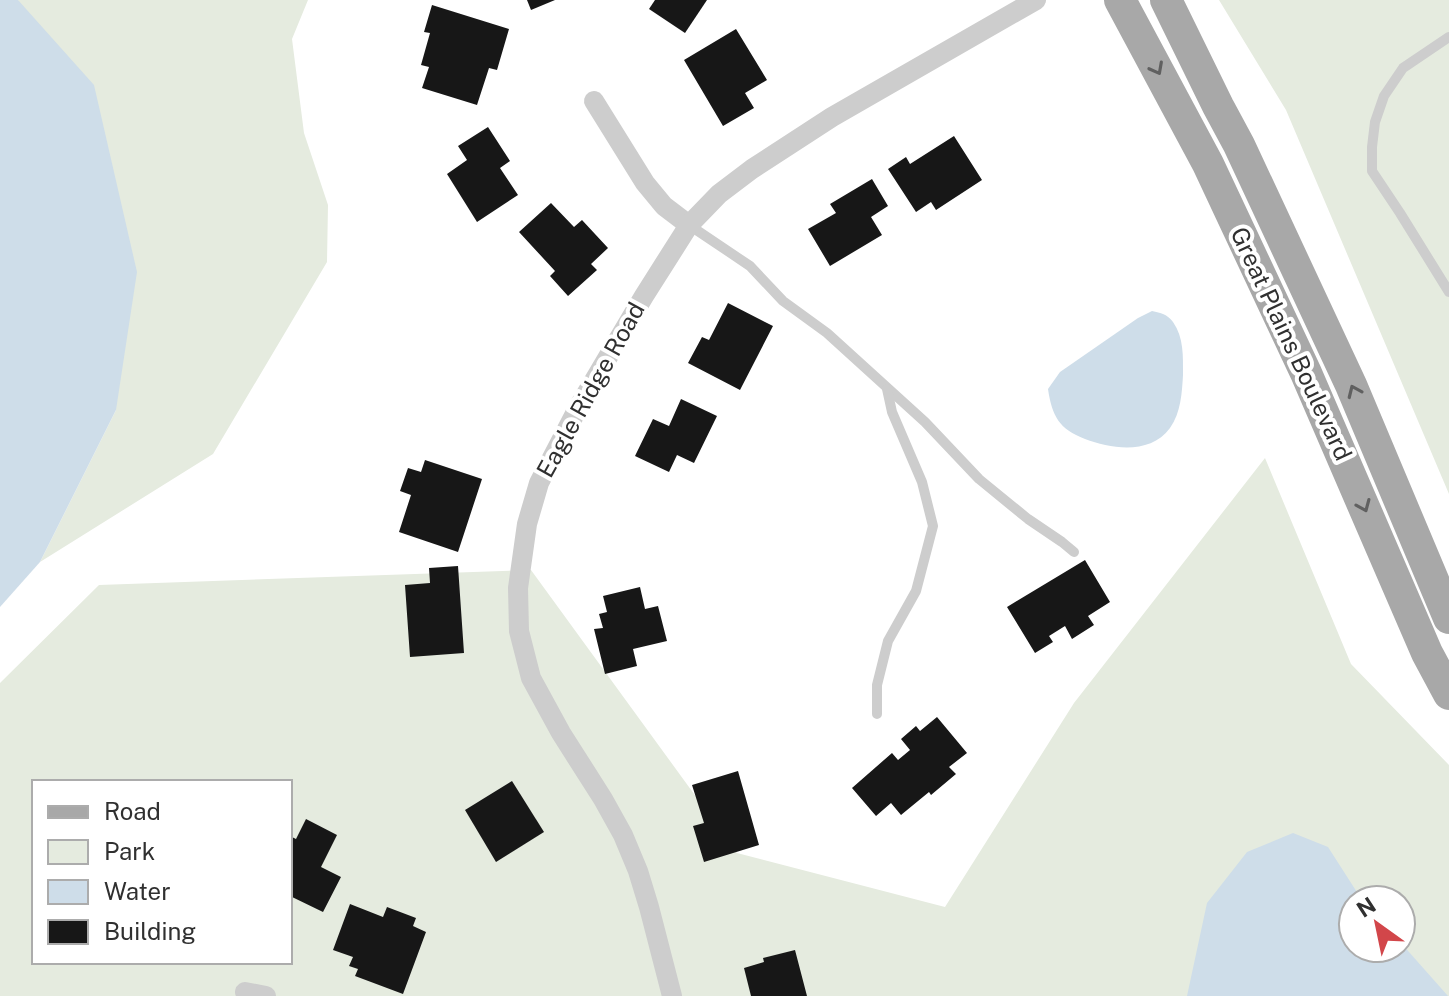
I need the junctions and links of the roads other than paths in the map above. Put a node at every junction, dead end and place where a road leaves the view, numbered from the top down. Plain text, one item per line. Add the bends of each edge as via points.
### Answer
1 (1036, 0) edge
2 (1120, 0) edge
3 (1166, 0) edge
4 (1449, 37) edge
5 (594, 101) dead end
6 (689, 225) junction
7 (1449, 292) edge
8 (886, 387) junction
9 (1074, 552) dead end
10 (1449, 618) edge
11 (1449, 694) edge
12 (877, 714) dead end
13 (245, 992) dead end
14 (266, 996) edge
15 (672, 996) edge

1 - 6 street, Eagle Ridge Road via 832,117 752,169
2 -> 11 main road, Great Plains Boulevard via 1208,164
10 -> 3 main road, Great Plains Boulevard via 1351,385
4 - 7 lane via 1403,68 1384,96 1372,147 1372,171
5 - 6 street via 645,183
6 - 8 lane via 750,266 783,301
6 - 15 street, Eagle Ridge Road via 579,406 539,483 518,588 519,631 531,678 623,835
8 - 9 lane via 979,479
8 - 12 lane via 933,526 916,591 888,641 877,685
13 - 14 street

